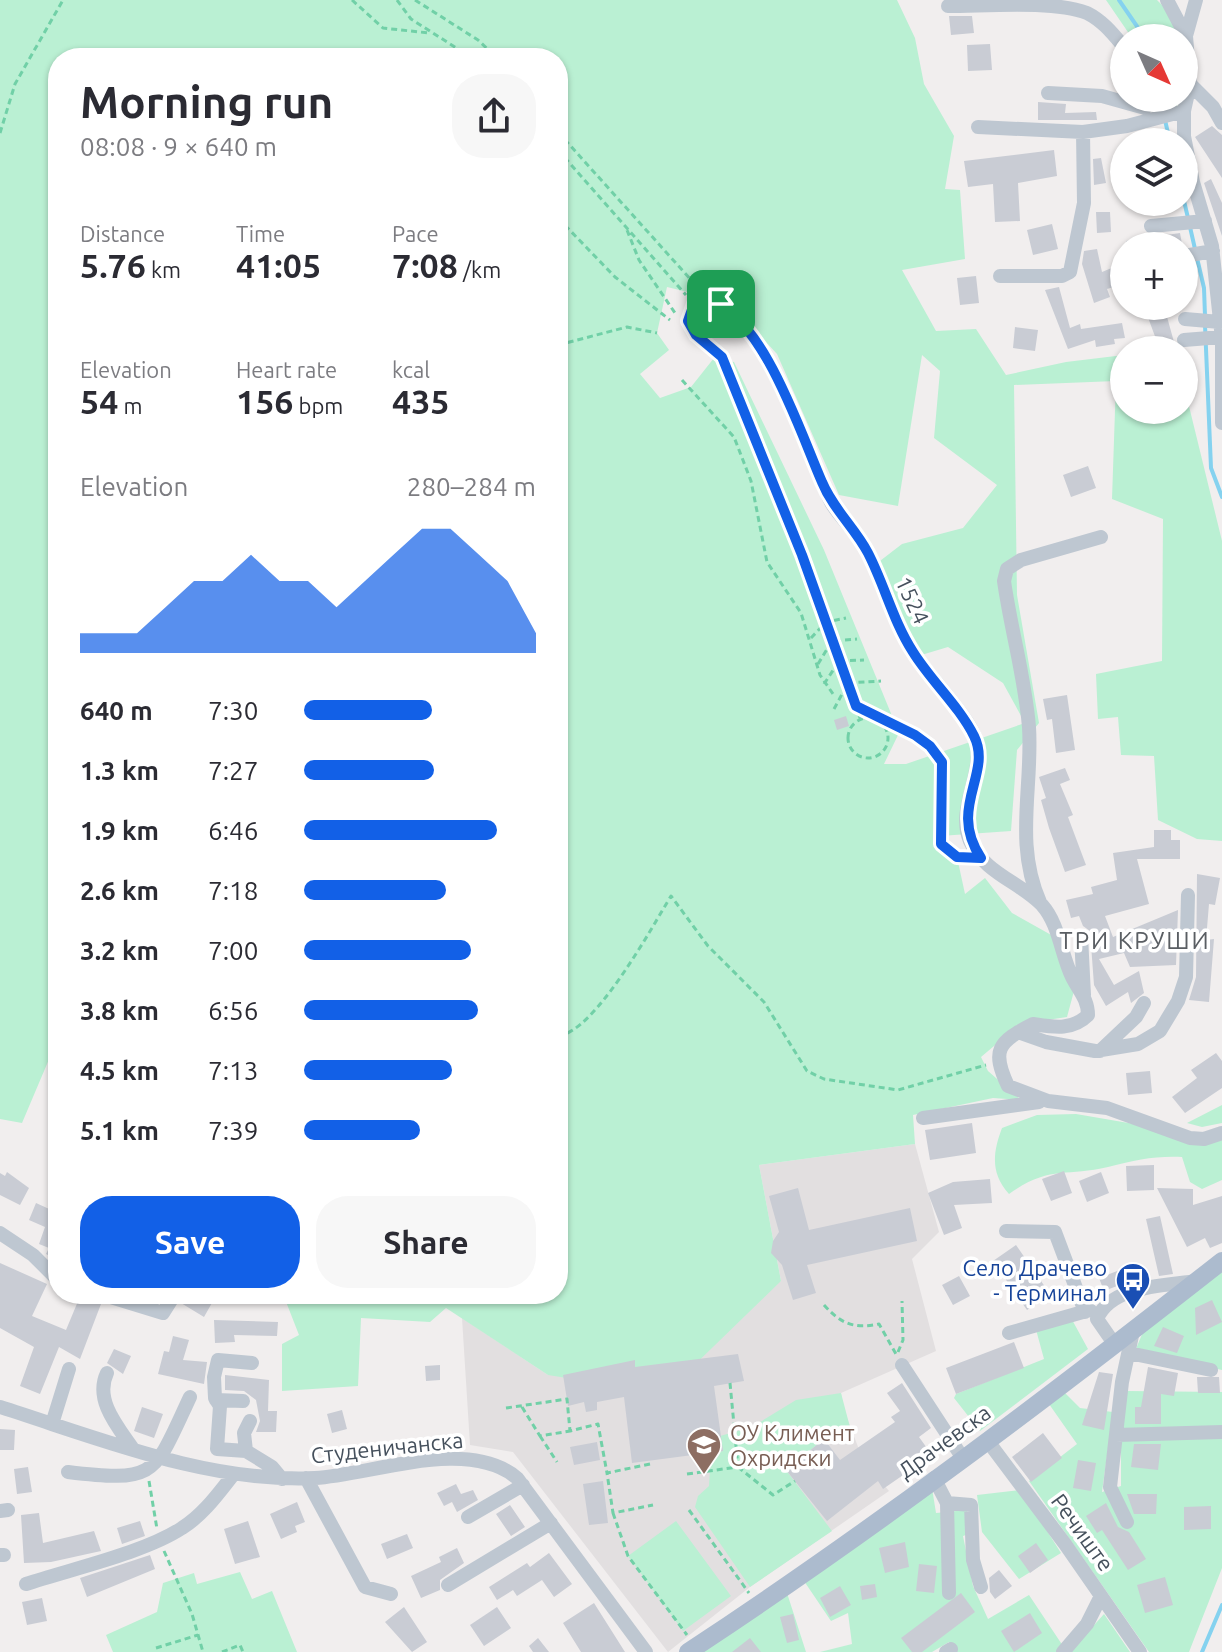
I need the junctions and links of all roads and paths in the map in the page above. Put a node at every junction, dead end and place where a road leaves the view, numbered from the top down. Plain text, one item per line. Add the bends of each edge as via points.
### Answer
1 (63, 0) edge
2 (352, 0) edge
3 (397, 0) edge
4 (415, 0) edge
5 (1196, 0) edge
6 (1166, 1) edge
7 (948, 6) dead end
8 (1179, 24) edge
9 (1189, 24) edge
10 (1110, 31) edge
11 (432, 33) junction
12 (456, 48) edge
13 (486, 48) edge
14 (1198, 92) edge
15 (1048, 93) dead end
16 (1110, 98) edge
17 (1135, 112) edge
18 (1222, 123) edge
19 (978, 127) dead end
20 (1083, 132) junction
21 (0, 133) edge
22 (568, 143) edge
23 (568, 161) edge
24 (1193, 216) edge
25 (1194, 222) junction
26 (1151, 226) dead end
27 (625, 227) junction
28 (568, 228) edge
29 (1195, 232) edge
30 (1198, 261) edge
31 (1000, 276) dead end
32 (710, 300) junction
33 (694, 304) junction
34 (682, 318) junction
35 (670, 320) dead end
36 (1207, 328) edge
37 (657, 333) dead end
38 (568, 342) edge
39 (682, 380) dead end
40 (1222, 423) edge
41 (1101, 537) dead end
42 (846, 618) dead end
43 (826, 622) junction
44 (811, 638) dead end
45 (857, 639) dead end
46 (832, 641) junction
47 (840, 660) junction
48 (864, 660) dead end
49 (818, 664) dead end
50 (881, 681) dead end
51 (848, 683) junction
52 (824, 684) dead end
53 (833, 694) dead end
54 (856, 706) junction
55 (834, 709) dead end
56 (860, 718) junction
57 (981, 858) junction
58 (1188, 895) dead end
59 (1040, 903) junction
60 (1081, 936) dead end
61 (1084, 996) junction
62 (1144, 1003) dead end
63 (568, 1030) edge
64 (1018, 1032) junction
65 (1100, 1051) junction
66 (998, 1063) junction
67 (1048, 1101) junction
68 (923, 1118) dead end
69 (1222, 1133) edge
70 (1006, 1231) dead end
71 (0, 1233) edge
72 (1222, 1261) edge
73 (48, 1270) edge
74 (1197, 1281) junction
75 (902, 1301) dead end
76 (134, 1304) edge
77 (169, 1304) edge
78 (824, 1305) dead end
79 (1102, 1307) junction
80 (1085, 1312) junction
81 (1009, 1333) dead end
82 (1122, 1349) junction
83 (899, 1360) junction
84 (252, 1363) dead end
85 (69, 1369) dead end
86 (1211, 1370) dead end
87 (107, 1373) dead end
88 (730, 1383) dead end
89 (190, 1397) dead end
90 (216, 1400) junction
91 (243, 1401) dead end
92 (521, 1406) junction
93 (0, 1407) edge
94 (506, 1408) dead end
95 (250, 1421) dead end
96 (52, 1424) junction
97 (570, 1431) junction
98 (1222, 1432) edge
99 (1116, 1435) junction
100 (540, 1436) junction
101 (987, 1440) junction
102 (133, 1449) junction
103 (246, 1451) junction
104 (162, 1457) junction
105 (962, 1457) junction
106 (557, 1462) dead end
107 (650, 1464) dead end
108 (738, 1467) junction
109 (149, 1471) junction
110 (68, 1472) dead end
111 (607, 1473) junction
112 (687, 1474) dead end
113 (233, 1475) junction
114 (306, 1478) junction
115 (934, 1478) junction
116 (282, 1479) junction
117 (795, 1481) dead end
118 (523, 1485) junction
119 (947, 1503) junction
120 (653, 1505) dead end
121 (689, 1510) dead end
122 (613, 1513) junction
123 (468, 1517) dead end
124 (1127, 1522) dead end
125 (551, 1523) junction
126 (159, 1539) junction
127 (26, 1584) dead end
128 (448, 1585) dead end
129 (981, 1587) dead end
130 (949, 1593) dead end
131 (391, 1594) dead end
132 (1101, 1596) junction
133 (758, 1606) junction
134 (198, 1635) junction
135 (689, 1645) edge
136 (156, 1648) dead end
137 (203, 1652) edge
138 (222, 1652) edge
139 (243, 1652) edge
140 (646, 1652) edge
141 (1063, 1652) edge
142 (1140, 1652) edge

1 - 21 path via 15,84
2 - 11 path via 383,28
3 - 11 path via 411,19
4 - 13 path
5 - 9 street
6 - 8 street
7 - 10 street via 1057,6 1085,12
11 - 12 path
14 - 18 street
15 - 16 street
17 - 20 street
19 - 20 street
20 - 31 street via 1084,203 1070,272
22 - 32 path
23 - 27 path
24 - 25 street
25 - 26 street
25 - 29 street
27 - 33 path
27 - 34 path via 639,260
28 - 35 path via 615,277
30 - 36 street
32 - 33 street
32 - 57 street, 1524 via 732,312 767,360 833,505 867,550 892,616 976,738 967,825
33 - 34 street
34 - 43 path via 722,357
36 - 40 street
37 - 38 path via 627,327
39 - 53 path via 734,437 751,481 767,562 801,613 820,675
41 - 59 street via 1021,560 1007,569 1004,581 1029,725 1023,827 1030,881
42 - 43 path
43 - 44 path
43 - 46 path
45 - 46 path
46 - 47 path
46 - 49 path
47 - 48 path
47 - 51 path
47 - 52 path
50 - 51 path
51 - 54 path
51 - 55 path
54 - 56 path
54 - 57 path via 930,746 942,762 941,844 957,857
56 - 56 path via 878,720 887,731 886,747 872,758 861,757 849,746 849,728
57 - 59 street
58 - 65 street via 1186,977 1178,1001 1160,1031 1138,1044
59 - 61 street
60 - 61 street
61 - 64 street via 1088,1015 1075,1025 1033,1024
62 - 65 street
63 - 66 path via 586,1020 671,896 708,946 764,1002 807,1071 824,1079 898,1090
64 - 65 street
64 - 66 street via 998,1052
66 - 67 street via 1008,1086
67 - 68 street
67 - 69 street via 1107,1108 1190,1138
70 - 80 street via 1055,1232
71 - 73 street
72 - 74 main road, Драчевска
74 - 79 street via 1145,1289 1110,1299
74 - 82 main road, Драчевска via 1133,1331
75 - 83 path
76 - 77 street via 163,1313
78 - 83 path via 849,1325 879,1324
79 - 80 street
79 - 82 street via 1097,1319
80 - 81 street
82 - 86 street
82 - 99 street
82 - 101 main road, Драчевска
83 - 105 street
84 - 90 street via 218,1360
85 - 96 street
87 - 102 street via 103,1398
88 - 108 path
89 - 104 street
90 - 91 street
90 - 103 street via 217,1449
92 - 94 path
92 - 97 path via 567,1399
92 - 100 path
93 - 96 street, Студеничанска
95 - 103 street via 244,1433
96 - 102 street, Студеничанска
97 - 100 path
97 - 111 path via 598,1424
98 - 99 street
99 - 124 street via 1110,1487
100 - 106 path
101 - 105 main road, Драчевска
101 - 132 street, Речиште
102 - 104 street, Студеничанска
103 - 116 street
104 - 109 street
104 - 113 street, Студеничанска
105 - 115 main road, Драчевска
107 - 111 path
108 - 112 path
108 - 117 path via 773,1495
109 - 110 street via 127,1476
109 - 126 path
111 - 122 path
113 - 116 street, Студеничанска
113 - 126 street via 210,1504
114 - 116 street, Студеничанска
114 - 118 street, Студеничанска via 451,1458 491,1462
114 - 131 street via 365,1587
115 - 119 street
115 - 133 main road, Драчевска
118 - 123 street
118 - 125 street, Студеничанска
119 - 129 street via 971,1505 973,1560
119 - 130 street
120 - 122 path
121 - 133 path
122 - 135 path via 628,1556
125 - 128 street
125 - 140 street, Студеничанска
126 - 127 street
126 - 134 path
132 - 141 street via 1071,1648
132 - 142 street, Речиште
133 - 135 main road, Драчевска
134 - 136 path
134 - 137 path
138 - 139 path via 240,1645

